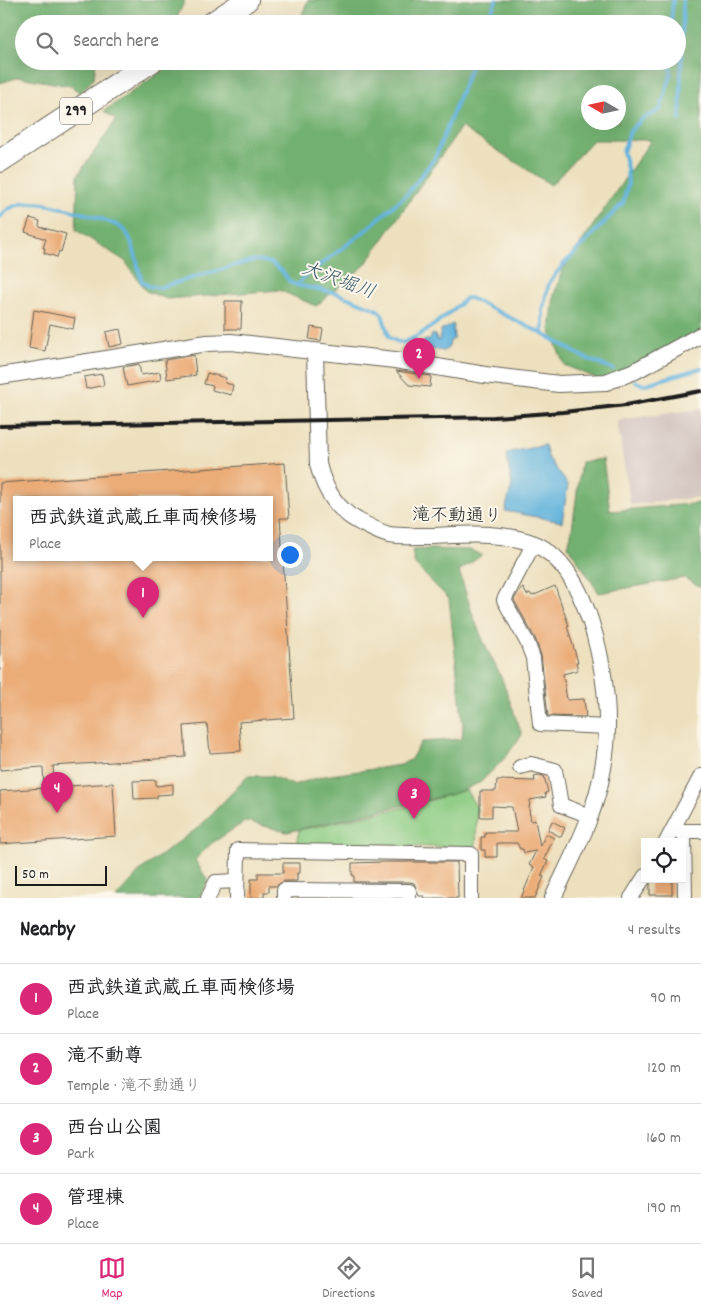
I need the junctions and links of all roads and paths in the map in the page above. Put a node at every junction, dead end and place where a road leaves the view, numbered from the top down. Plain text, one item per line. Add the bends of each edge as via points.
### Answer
1 (247, 0) edge
2 (224, 15) edge
3 (138, 70) edge
4 (0, 160) edge
5 (701, 335) edge
6 (316, 352) junction
7 (0, 376) edge
8 (534, 543) junction
9 (608, 727) junction
10 (520, 767) dead end
11 (701, 776) edge
12 (590, 816) junction
13 (701, 831) edge
14 (674, 834) edge
15 (237, 881) junction
16 (641, 882) edge
17 (345, 894) edge
18 (208, 898) edge
19 (237, 898) edge
20 (284, 898) edge
21 (408, 898) edge
22 (471, 898) edge
23 (553, 898) edge
24 (631, 898) edge
25 (685, 898) edge

1 - 2 highway
3 - 4 highway, 299
5 - 6 street via 635,371 606,382 559,384
6 - 7 street via 231,342
6 - 8 street, 滝不動通り via 318,464 322,481 339,508 352,518 389,535 494,535
8 - 9 street, 滝不動通り via 568,570 585,605 598,646
8 - 9 street via 504,600 533,658 540,724
9 - 12 street, 滝不動通り via 600,783
10 - 12 street via 531,764 555,770 561,805
11 - 14 street
12 - 23 street, 滝不動通り
13 - 14 street
14 - 25 street
15 - 18 street via 216,882
15 - 19 street
15 - 22 street via 238,850 471,854
16 - 24 street
17 - 20 street via 284,890
17 - 21 street via 409,891

